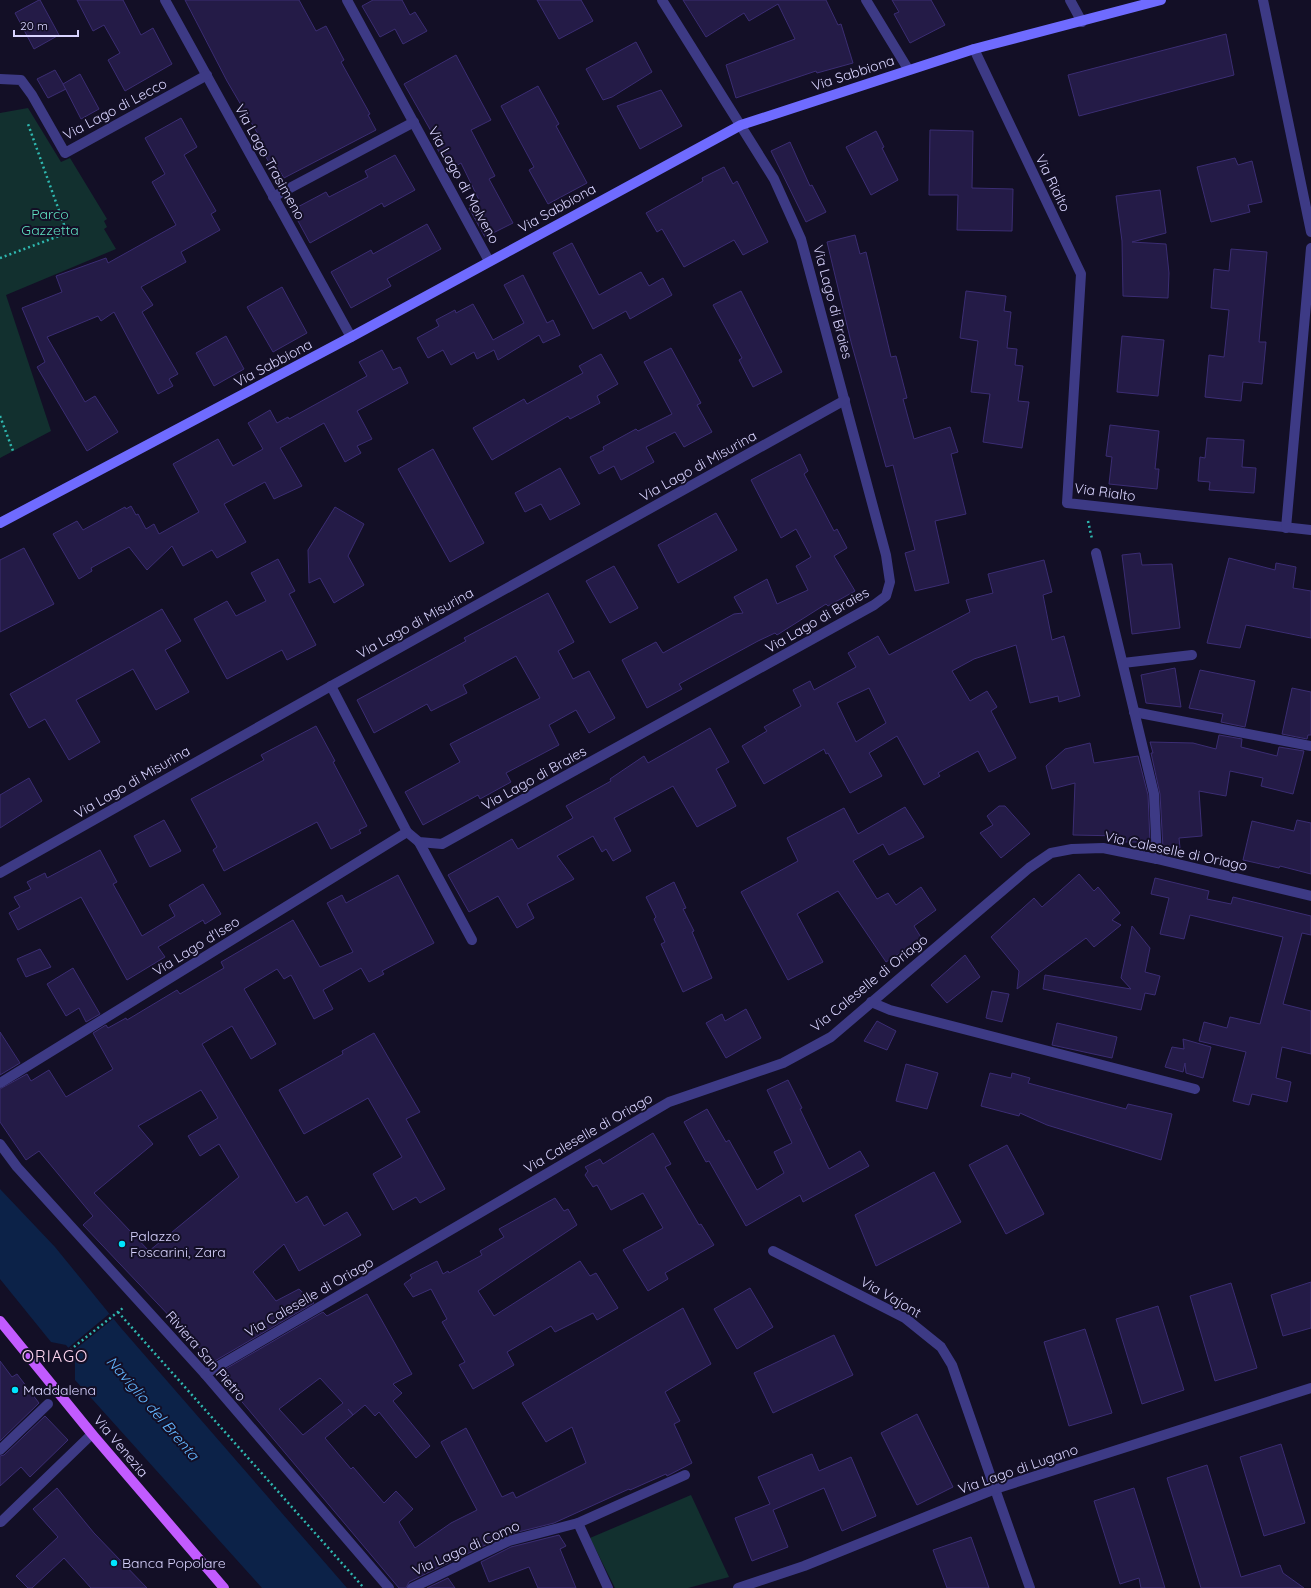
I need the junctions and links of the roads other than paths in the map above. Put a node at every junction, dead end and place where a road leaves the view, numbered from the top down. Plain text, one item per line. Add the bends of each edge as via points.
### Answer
1 (165, 0) edge
2 (347, 0) edge
3 (662, 0) edge
4 (866, 0) edge
5 (1070, 0) edge
6 (1162, 0) edge
7 (1263, 0) edge
8 (1082, 22) junction
9 (974, 49) junction
10 (908, 69) junction
11 (207, 75) junction
12 (0, 79) edge
13 (414, 122) junction
14 (741, 125) junction
15 (274, 197) junction
16 (1311, 232) edge
17 (1311, 248) edge
18 (490, 260) junction
19 (351, 337) junction
20 (845, 400) junction
21 (0, 523) edge
22 (1286, 528) junction
23 (1311, 530) edge
24 (1096, 553) road end
25 (1192, 655) dead end
26 (1123, 663) junction
27 (330, 686) junction
28 (1134, 712) junction
29 (1311, 746) edge
30 (407, 832) junction
31 (420, 842) junction
32 (1157, 859) junction
33 (0, 873) edge
34 (1311, 896) edge
35 (472, 940) dead end
36 (871, 1002) junction
37 (0, 1083) edge
38 (1195, 1089) dead end
39 (0, 1144) edge
40 (773, 1251) dead end
41 (0, 1321) edge
42 (204, 1374) junction
43 (1311, 1388) edge
44 (48, 1404) dead end
45 (92, 1434) junction
46 (0, 1450) edge
47 (685, 1475) dead end
48 (995, 1489) junction
49 (1, 1522) dead end
50 (578, 1523) junction
51 (224, 1588) edge
52 (389, 1588) edge
53 (412, 1588) edge
54 (608, 1588) edge
55 (738, 1588) edge
56 (1030, 1588) edge

1 - 11 street, Via Lago Trasimeno
2 - 13 street, Via Lago di Molveno
3 - 14 street, Via Lago di Braies
4 - 10 street
5 - 8 street
6 - 8 street, Via Sabbiona
7 - 16 street
8 - 9 street, Via Sabbiona
9 - 10 street, Via Sabbiona
9 - 22 street, Via Rialto via 1081,274 1067,503
10 - 14 street, Via Sabbiona
11 - 12 street, Via Lago di Lecco via 66,153 21,80
11 - 15 street, Via Lago Trasimeno
13 - 15 street, Via Lago di Molveno
13 - 18 street, Via Lago di Molveno
14 - 18 street, Via Sabbiona
14 - 20 street, Via Lago di Braies via 774,179 801,239
15 - 19 street, Via Lago Trasimeno
17 - 22 street
18 - 19 street, Via Sabbiona
19 - 21 street, Via Sabbiona
20 - 27 street, Via Lago di Misurina
20 - 31 street, Via Lago di Braies via 886,555 890,582 886,596 874,605 442,844
22 - 23 street, Via Rialto
24 - 26 street
25 - 26 street
26 - 28 street
27 - 30 street
27 - 33 street, Via Lago di Misurina
28 - 29 street
28 - 32 street via 1154,794
30 - 31 street
30 - 37 street, Via Lago d'Iseo
31 - 35 street
32 - 34 street, Via Caleselle di Oriago
32 - 36 street, Via Caleselle di Oriago via 1103,848 1072,849 1052,853 1029,868
36 - 38 street via 890,1010
36 - 42 street, Via Caleselle di Oriago via 830,1037 783,1063 669,1102
39 - 42 street, Riviera San Pietro via 17,1167
40 - 48 street, Via Vajont via 905,1318 941,1347 952,1365
41 - 45 main road, Via Venezia
42 - 52 street, Riviera San Pietro
43 - 48 street, Via Lago di Lugano
44 - 46 street
45 - 49 street
45 - 51 main road, Via Venezia
47 - 50 street, Via Lago di Como
48 - 55 street, Via Lago di Lugano via 819,1560
48 - 56 street, Via Vajont
50 - 53 street, Via Lago di Como via 509,1542
50 - 54 street

